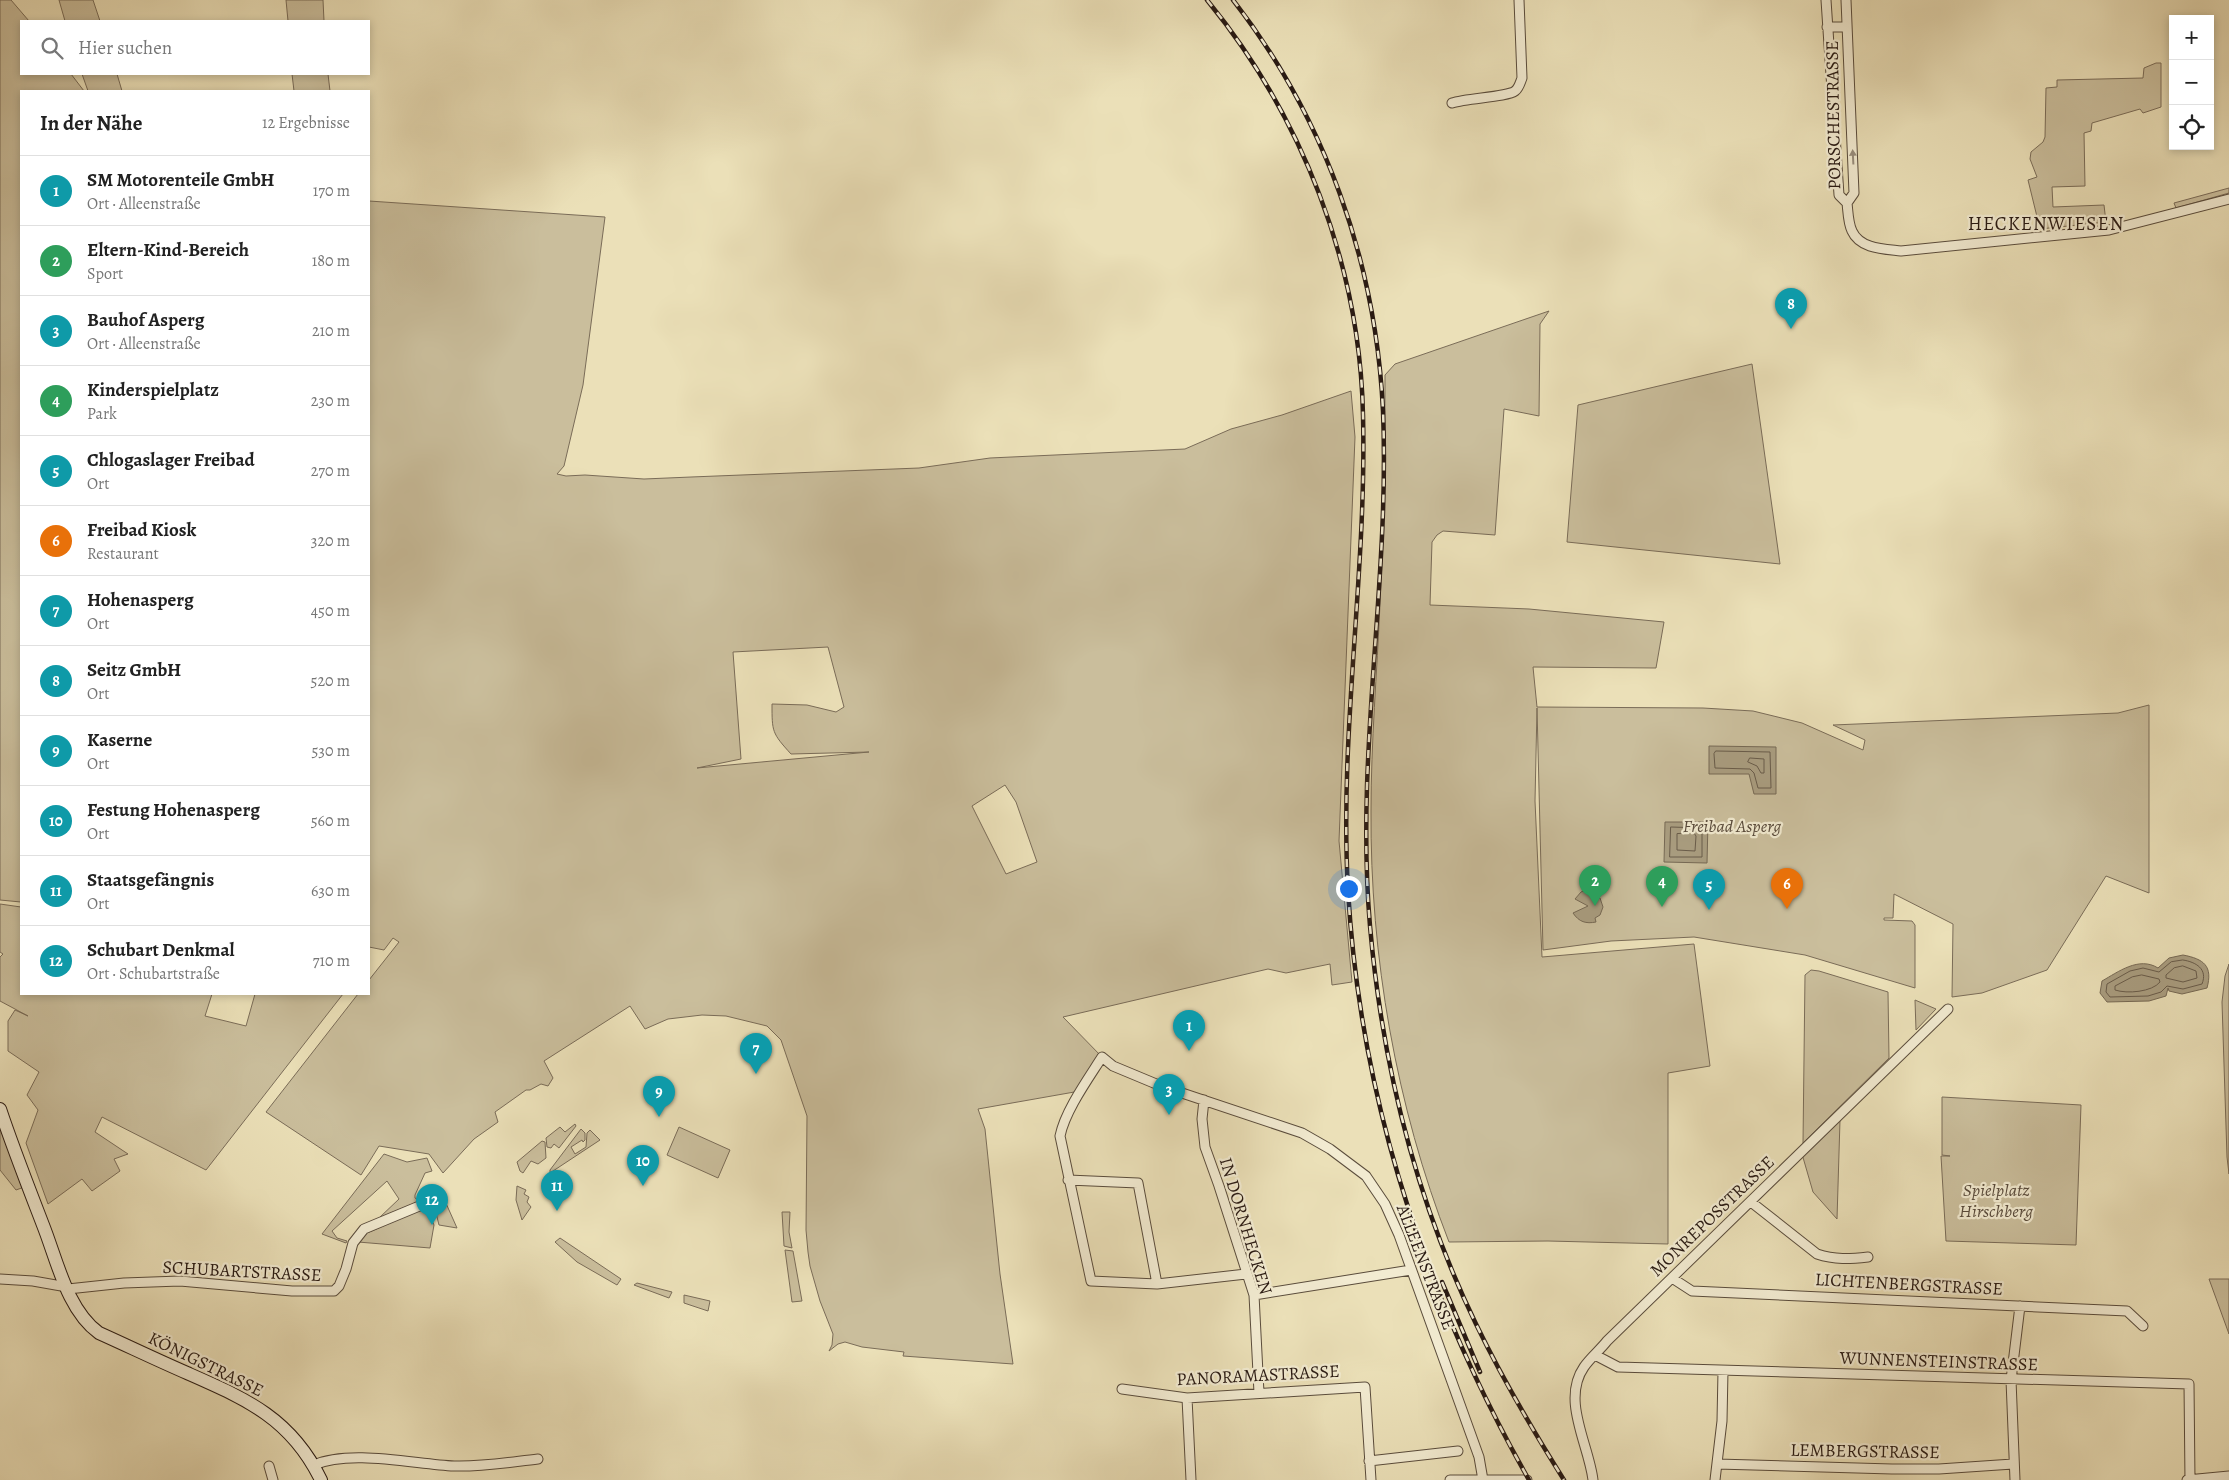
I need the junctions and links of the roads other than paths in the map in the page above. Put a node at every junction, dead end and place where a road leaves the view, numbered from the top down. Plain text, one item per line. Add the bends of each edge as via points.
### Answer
1 (1519, 0) edge
2 (1826, 0) edge
3 (1846, 0) edge
4 (1847, 27) junction
5 (1827, 28) junction
6 (1452, 103) dead end
7 (2229, 199) edge
8 (1847, 203) junction
9 (1948, 1009) dead end
10 (1204, 1100) junction
11 (0, 1109) edge
12 (1068, 1180) junction
13 (429, 1202) dead end
14 (1751, 1202) junction
15 (1868, 1258) dead end
16 (1412, 1270) junction
17 (1246, 1274) junction
18 (1672, 1278) junction
19 (0, 1279) edge
20 (1157, 1284) junction
21 (68, 1288) junction
22 (1254, 1295) junction
23 (2020, 1306) junction
24 (2143, 1326) dead end
25 (1595, 1355) junction
26 (1723, 1371) junction
27 (2011, 1380) junction
28 (1122, 1389) dead end
29 (1259, 1393) junction
30 (1187, 1398) junction
31 (1458, 1451) dead end
32 (538, 1459) dead end
33 (1369, 1461) junction
34 (1717, 1464) junction
35 (2013, 1464) junction
36 (314, 1465) junction
37 (269, 1466) dead end
38 (2229, 1476) edge
39 (273, 1480) edge
40 (321, 1480) edge
41 (1191, 1480) edge
42 (1371, 1480) edge
43 (1450, 1480) edge
44 (1483, 1480) edge
45 (1501, 1480) edge
46 (1527, 1480) edge
47 (1593, 1480) edge
48 (1715, 1480) edge
49 (2015, 1480) edge
50 (2188, 1480) edge

1 - 6 street via 1522,78 1515,91
2 - 5 street, PORSCHESTRASSE
3 - 4 street, PORSCHESTRASSE
4 - 5 street, PORSCHESTRASSE
8 -> 4 street, PORSCHESTRASSE via 1854,193
5 - 8 street, PORSCHESTRASSE via 1839,195
7 - 8 street via 2109,230 1901,251 1861,243 1851,231
9 - 14 street, MONREPOSSTRASSE
10 - 12 street, ALLEENSTRASSE via 1113,1066 1102,1057 1080,1091 1061,1132 1060,1143
10 - 16 street, ALLEENSTRASSE via 1302,1133 1366,1176 1385,1204
10 - 17 street, IN DORNHECKEN via 1204,1147
11 - 21 main road, KÖNIGSTRASSE
12 - 20 street via 1091,1281
12 - 20 street via 1138,1183
13 - 21 street, SCHUBARTSTRASSE via 364,1229 353,1243 346,1269 334,1290 297,1291 180,1281
14 - 15 street via 1817,1254 1844,1260
14 - 18 street, MONREPOSSTRASSE
16 - 22 street
16 - 44 street, ALLEENSTRASSE via 1479,1457
17 - 20 street
17 - 22 street, IN DORNHECKEN
18 - 23 street, LICHTENBERGSTRASSE via 1692,1291
18 - 25 street, MONREPOSSTRASSE
19 - 21 street via 33,1280
21 - 36 main road, KÖNIGSTRASSE via 84,1319 99,1333 258,1407 289,1433
22 - 29 street, IN DORNHECKEN
23 - 24 street, LICHTENBERGSTRASSE via 2127,1311
23 - 27 street
25 - 26 street, WUNNENSTEINSTRASSE via 1618,1367
25 - 47 street, MONREPOSSTRASSE via 1583,1368 1576,1399
26 - 27 street, WUNNENSTEINSTRASSE
26 - 34 street
27 - 35 street
27 - 50 street, WUNNENSTEINSTRASSE via 2189,1384
28 - 30 street, PANORAMASTRASSE
29 - 30 street, PANORAMASTRASSE
29 - 33 street, PANORAMASTRASSE via 1365,1387
30 - 41 street
31 - 33 street
32 - 36 street via 456,1466 352,1458 324,1460
33 - 42 street
34 - 35 street, LEMBERGSTRASSE via 1902,1469
34 - 48 street
35 - 49 street
36 - 40 main road, KÖNIGSTRASSE
37 - 39 street
38 - 50 street
43 - 44 street
44 - 45 street
45 - 46 street

